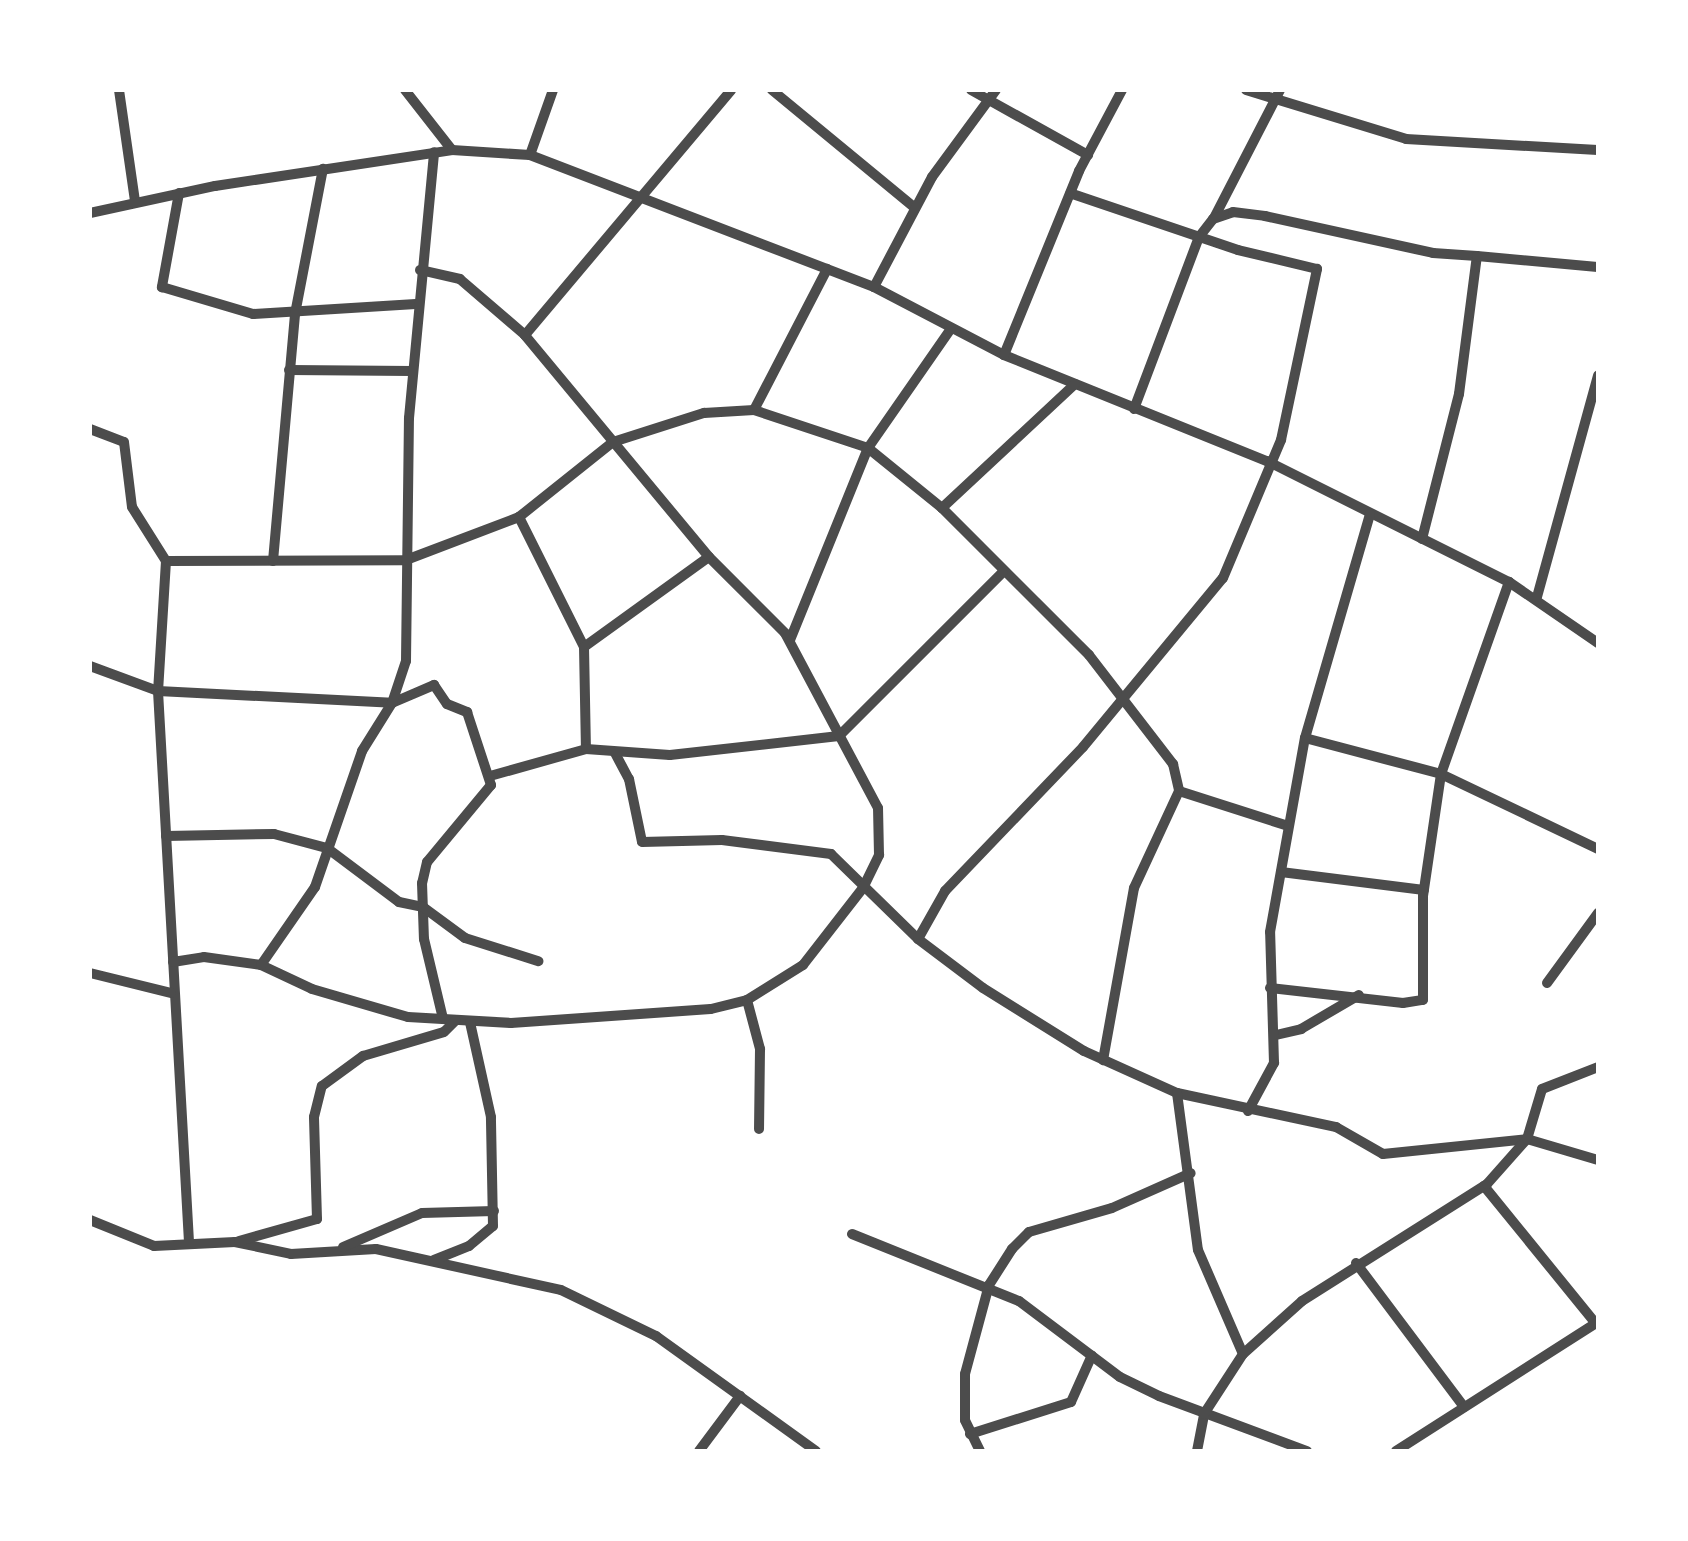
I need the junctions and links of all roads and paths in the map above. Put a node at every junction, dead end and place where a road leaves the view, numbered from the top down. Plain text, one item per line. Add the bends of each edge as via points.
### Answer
1 (119, 90) edge
2 (406, 90) edge
3 (552, 90) edge
4 (731, 90) edge
5 (772, 90) edge
6 (971, 90) edge
7 (996, 90) edge
8 (1122, 90) edge
9 (1246, 90) edge
10 (1278, 95) edge
11 (988, 101) junction
12 (452, 150) junction
13 (1598, 150) edge
14 (434, 152) junction
15 (530, 154) junction
16 (1088, 155) junction
17 (322, 168) junction
18 (1070, 193) junction
19 (179, 194) junction
20 (636, 200) junction
21 (135, 201) junction
22 (914, 208) junction
23 (90, 213) edge
24 (1214, 219) junction
25 (1199, 237) junction
26 (1476, 256) junction
27 (1598, 268) edge
28 (827, 269) junction
29 (420, 270) junction
30 (874, 287) junction
31 (416, 304) junction
32 (295, 314) junction
33 (950, 330) junction
34 (525, 334) junction
35 (1004, 355) junction
36 (290, 370) junction
37 (412, 371) junction
38 (1598, 375) edge
39 (1075, 384) junction
40 (1134, 409) junction
41 (754, 410) junction
42 (90, 429) edge
43 (614, 442) junction
44 (868, 448) junction
45 (1266, 461) junction
46 (942, 508) junction
47 (1370, 514) junction
48 (519, 517) junction
49 (1422, 539) junction
50 (709, 558) junction
51 (406, 560) junction
52 (166, 561) junction
53 (273, 561) junction
54 (1002, 573) junction
55 (1510, 582) junction
56 (1536, 597) junction
57 (790, 640) junction
58 (1598, 643) edge
59 (584, 647) junction
60 (90, 666) edge
61 (158, 692) junction
62 (1124, 697) junction
63 (392, 703) junction
64 (839, 736) junction
65 (1305, 738) junction
66 (586, 749) junction
67 (615, 752) junction
68 (1441, 774) junction
69 (490, 776) junction
70 (1179, 790) junction
71 (1288, 826) junction
72 (166, 836) junction
73 (327, 848) junction
74 (1598, 849) edge
75 (1280, 872) junction
76 (863, 888) junction
77 (1424, 890) junction
78 (423, 907) junction
79 (1598, 913) edge
80 (918, 939) junction
81 (538, 961) dead end
82 (173, 962) junction
83 (261, 964) junction
84 (90, 973) edge
85 (1547, 983) dead end
86 (1270, 988) junction
87 (171, 993) junction
88 (1359, 995) junction
89 (747, 1000) junction
90 (449, 1020) junction
91 (470, 1022) junction
92 (1276, 1035) junction
93 (1103, 1060) junction
94 (1598, 1067) edge
95 (1177, 1094) junction
96 (1248, 1110) junction
97 (758, 1129) dead end
98 (1527, 1140) junction
99 (1598, 1160) edge
100 (1191, 1173) junction
101 (1484, 1186) junction
102 (494, 1211) junction
103 (90, 1220) edge
104 (852, 1234) dead end
105 (189, 1242) junction
106 (235, 1242) junction
107 (343, 1247) junction
108 (434, 1260) junction
109 (1356, 1264) junction
110 (989, 1285) junction
111 (1597, 1323) edge
112 (1243, 1354) junction
113 (1092, 1355) junction
114 (740, 1396) junction
115 (1464, 1406) junction
116 (1204, 1414) junction
117 (970, 1434) junction
118 (699, 1451) edge
119 (816, 1451) edge
120 (980, 1451) edge
121 (1197, 1451) edge
122 (1307, 1451) edge
123 (1396, 1451) edge

1 - 21 street
2 - 12 street
3 - 15 street
4 - 20 street
5 - 22 street
6 - 11 street
7 - 11 street
8 - 16 street
9 - 10 street
10 - 13 street via 1406,139
10 - 24 street
11 - 16 street
11 - 22 street
12 - 14 street
12 - 15 street
14 - 17 street
14 - 29 street
15 - 20 street
16 - 18 street
17 - 19 street
17 - 32 street
18 - 25 street
18 - 35 street
19 - 21 street
19 - 32 street via 162,287 253,314
20 - 28 street
20 - 34 street
21 - 23 street
22 - 30 street
24 - 25 street
24 - 26 street via 1233,212 1264,216 1433,254
25 - 40 street
25 - 45 street via 1317,269 1281,440
26 - 27 street
26 - 49 street via 1460,394
28 - 30 street
28 - 41 street
29 - 31 street
29 - 34 street via 460,279
30 - 33 street
31 - 32 street
31 - 37 street
32 - 36 street
33 - 35 street
33 - 44 street
34 - 43 street
35 - 39 street
36 - 37 street
36 - 53 street
37 - 51 street
38 - 56 street
39 - 40 street
39 - 46 street
40 - 45 street
41 - 43 street via 704,413
41 - 44 street
42 - 52 street via 124,442 132,507
43 - 48 street
43 - 50 street
44 - 46 street
44 - 57 street
45 - 47 street
45 - 62 street via 1223,578
46 - 54 street
47 - 49 street
47 - 65 street
48 - 51 street
48 - 59 street
49 - 55 street
50 - 57 street
50 - 59 street
51 - 53 street
51 - 63 street via 406,661
52 - 53 street
52 - 61 street
54 - 62 street
54 - 64 street
55 - 56 street
55 - 68 street
56 - 58 street
57 - 64 street
59 - 66 street
60 - 61 street
61 - 63 street
61 - 72 street
62 - 70 street via 1164,747
62 - 80 street via 968,865
63 - 69 street via 434,684 447,704 467,712
63 - 73 street via 362,750
64 - 67 street via 670,755
64 - 76 street via 882,828 879,855
65 - 68 street
65 - 71 street
66 - 67 street
66 - 69 street
67 - 76 street via 629,779 642,842 722,840 831,854
68 - 74 street
68 - 77 street
69 - 78 street via 481,800 427,862
70 - 71 street
70 - 93 street via 1134,888
71 - 75 street
72 - 73 street via 274,834
72 - 82 street
73 - 78 street via 399,902
73 - 83 street via 315,886
75 - 77 street
75 - 86 street
76 - 80 street
76 - 89 street via 803,965
77 - 88 street via 1423,1000
78 - 81 street via 465,938
78 - 90 street
79 - 85 street
80 - 93 street via 1044,1028
82 - 83 street via 204,957
82 - 87 street
83 - 90 street via 358,1004
84 - 87 street
86 - 88 street
86 - 92 street
87 - 105 street
88 - 92 street via 1301,1030
89 - 91 street via 653,1014
89 - 97 street via 760,1048
90 - 91 street
90 - 106 street via 444,1032 364,1056 322,1086 314,1117 317,1219
91 - 102 street via 491,1117
92 - 96 street via 1274,1063
93 - 95 street
94 - 98 street via 1542,1088
95 - 96 street
95 - 100 street
96 - 98 street via 1336,1126 1383,1154
98 - 99 street
98 - 101 street
100 - 110 street via 1112,1208 1029,1232
100 - 112 street via 1203,1268
101 - 109 street
101 - 111 street
102 - 107 street via 422,1213
102 - 108 street via 489,1234
103 - 105 street via 154,1246
104 - 110 street
105 - 106 street
106 - 107 street via 278,1253
107 - 108 street
108 - 114 street via 537,1282 627,1319
109 - 112 street
109 - 115 street
110 - 113 street
110 - 117 street via 966,1374
111 - 115 street
112 - 116 street
113 - 116 street via 1120,1376
113 - 117 street via 1071,1402
114 - 118 street
114 - 119 street
115 - 123 street
116 - 121 street
116 - 122 street
117 - 120 street

